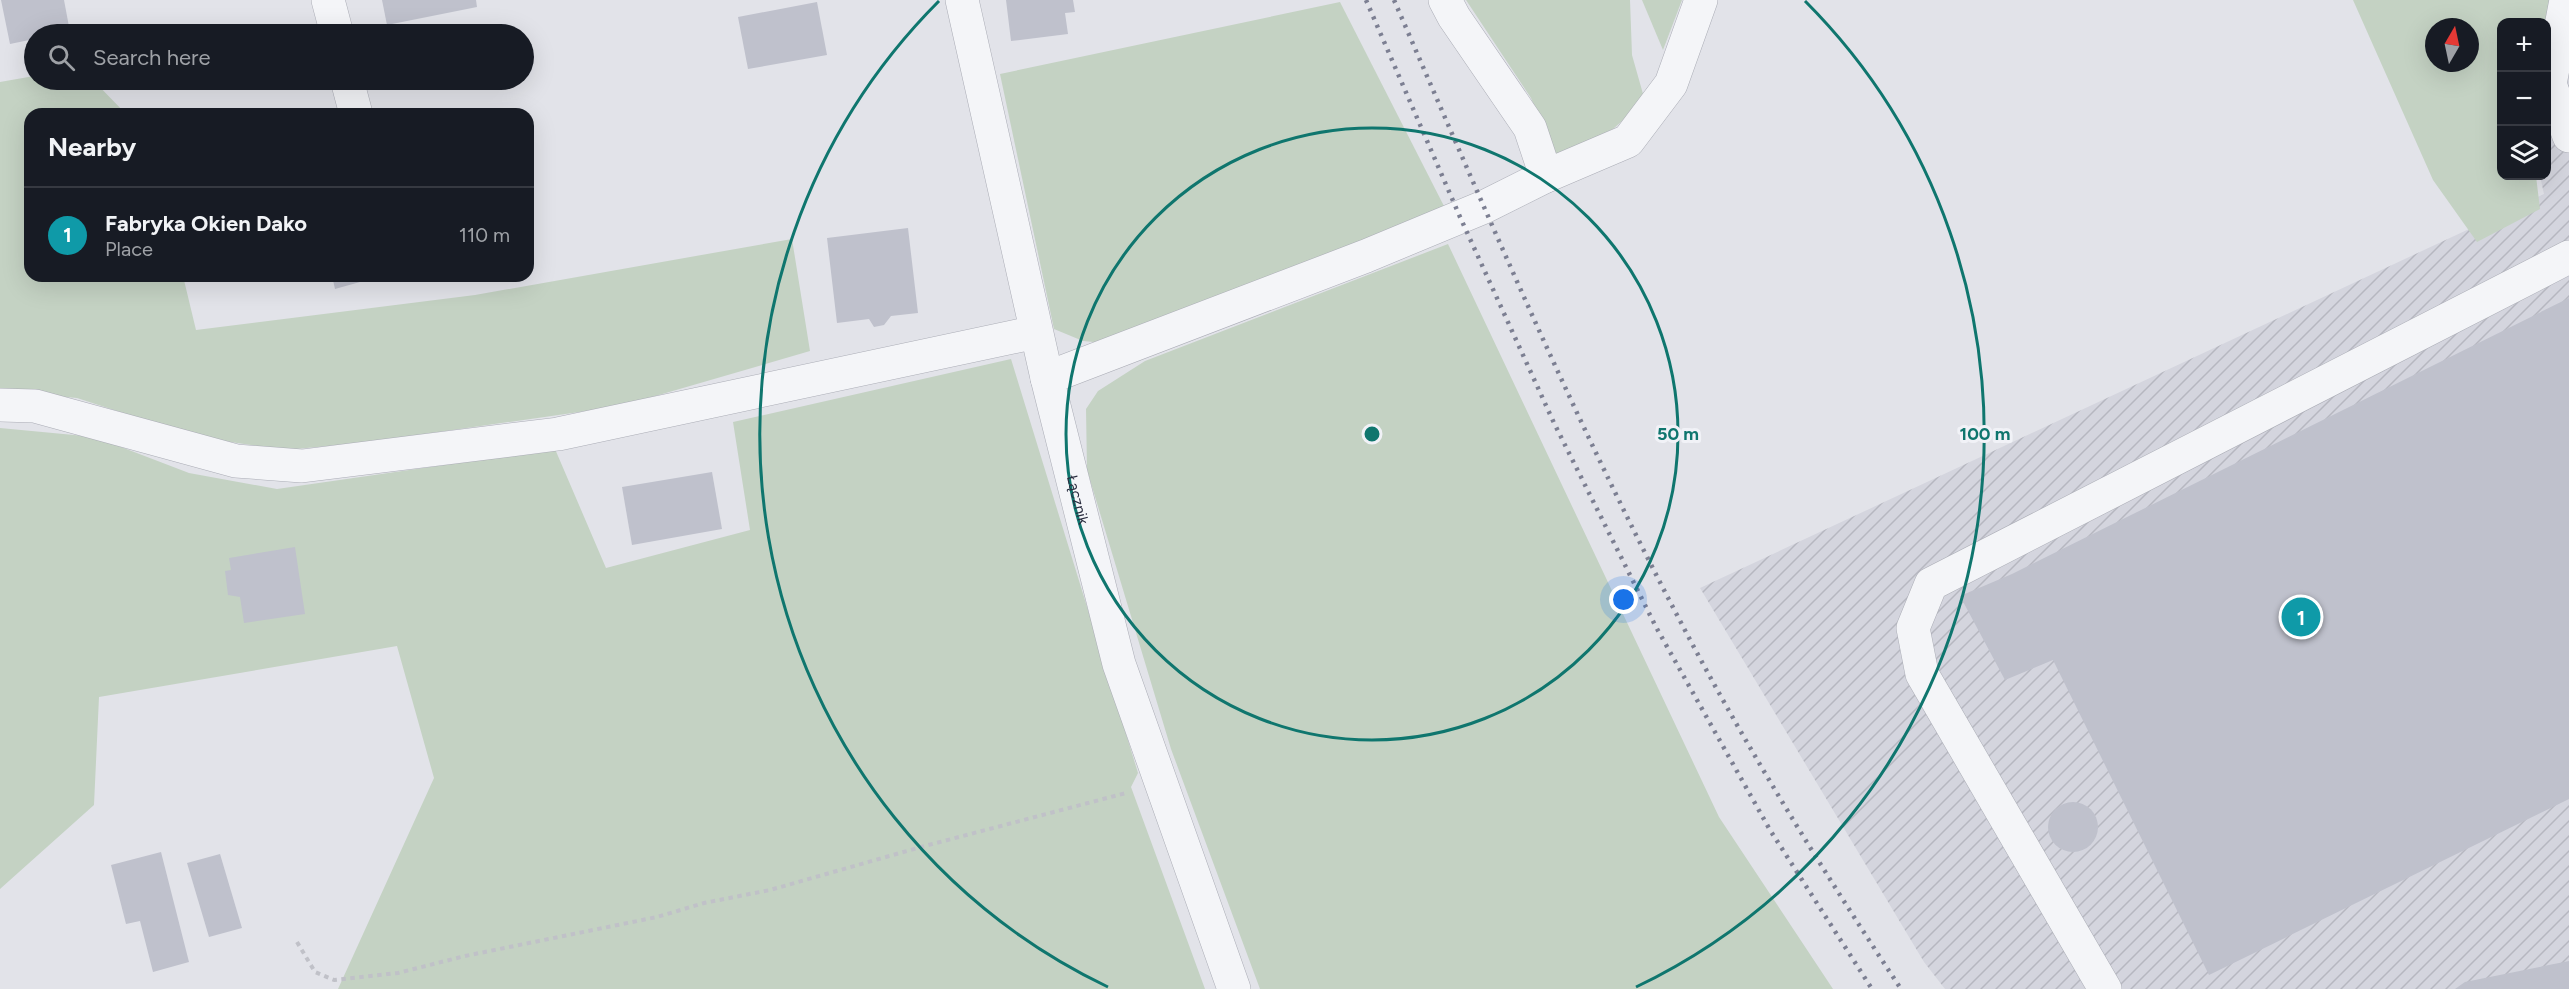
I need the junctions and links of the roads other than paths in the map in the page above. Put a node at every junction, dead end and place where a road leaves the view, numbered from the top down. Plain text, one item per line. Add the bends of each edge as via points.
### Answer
1 (328, 0) edge
2 (962, 0) edge
3 (1445, 0) edge
4 (1701, 0) edge
5 (2566, 0) edge
6 (334, 24) edge
7 (350, 90) edge
8 (354, 108) edge
9 (2569, 136) edge
10 (1546, 176) junction
11 (2569, 257) edge
12 (1036, 332) junction
13 (1047, 378) junction
14 (0, 405) edge
15 (1234, 989) edge
16 (2105, 989) edge

1 - 6 street
2 - 12 street, Łącznik
3 - 10 street via 1530,128
4 - 10 street via 1671,84 1628,141
5 - 9 street via 2550,84
7 - 8 street
10 - 13 street via 1484,207 1366,256
11 - 16 street via 1931,584 1913,628 1922,674
12 - 13 street, Łącznik
12 - 14 street via 558,434 302,466 236,461 35,406
13 - 15 street, Łącznik via 1119,664

